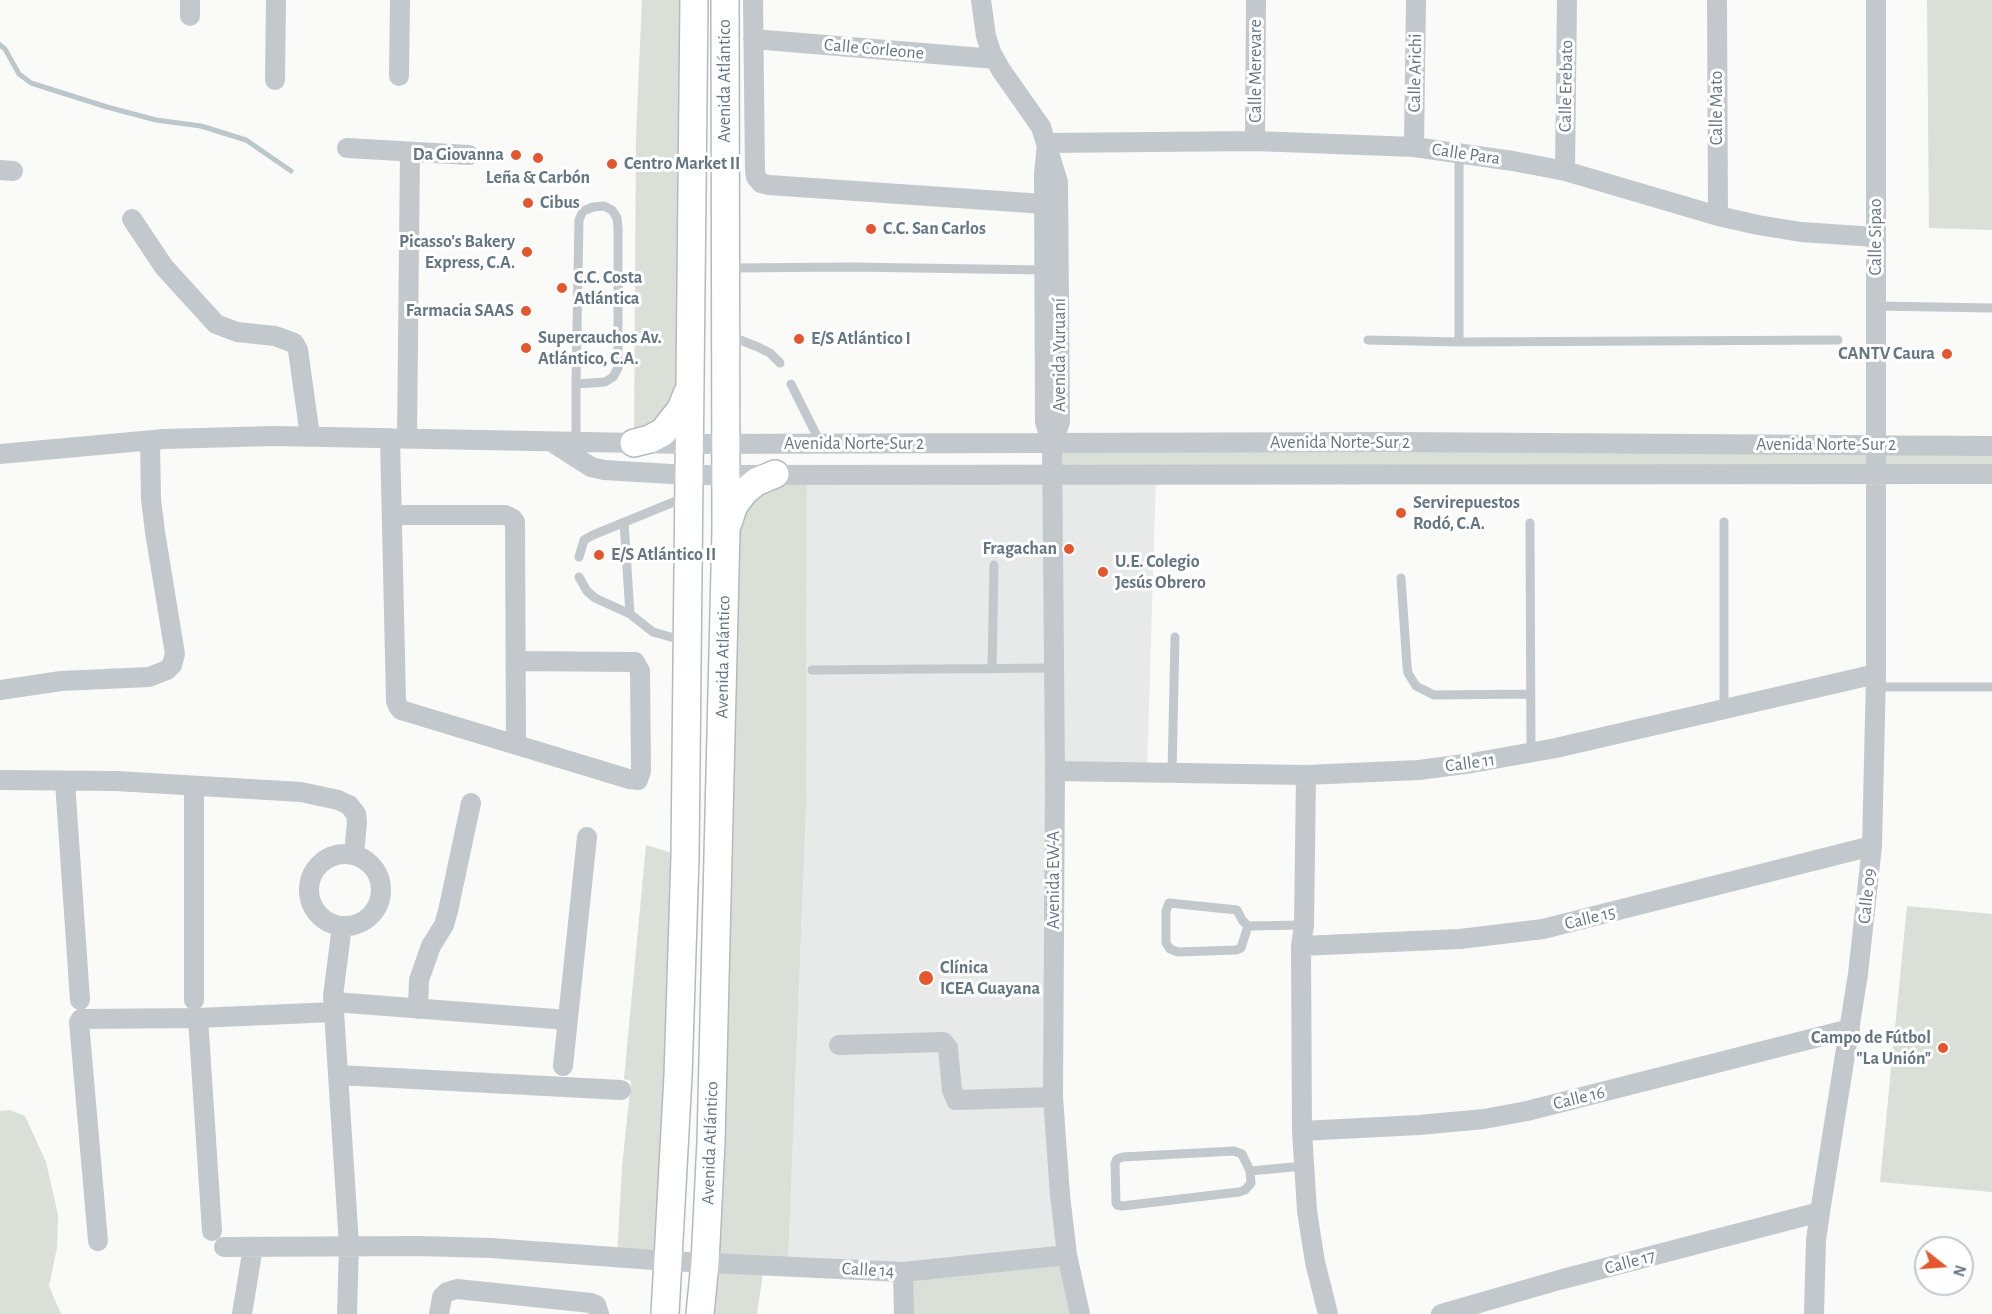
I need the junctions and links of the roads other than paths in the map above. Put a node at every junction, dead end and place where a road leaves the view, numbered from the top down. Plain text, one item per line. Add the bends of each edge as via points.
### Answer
1 (276, 0) edge
2 (400, 0) edge
3 (694, 0) edge
4 (725, 0) edge
5 (753, 0) edge
6 (981, 0) edge
7 (1256, 0) edge
8 (1416, 0) edge
9 (1567, 0) edge
10 (1717, 0) edge
11 (1876, 0) edge
12 (753, 39) junction
13 (995, 59) junction
14 (399, 76) dead end
15 (275, 80) dead end
16 (1256, 141) junction
17 (1047, 143) junction
18 (1414, 147) junction
19 (348, 148) dead end
20 (410, 152) junction
21 (1459, 153) junction
22 (469, 155) dead end
23 (1565, 171) junction
24 (1044, 204) junction
25 (1718, 216) junction
26 (132, 219) dead end
27 (1876, 237) junction
28 (726, 268) junction
29 (1044, 270) junction
30 (1876, 306) junction
31 (1992, 308) edge
32 (726, 335) junction
33 (1368, 340) dead end
34 (1838, 340) dead end
35 (1459, 342) junction
36 (780, 363) dead end
37 (576, 384) junction
38 (791, 384) dead end
39 (689, 390) junction
40 (310, 436) junction
41 (398, 438) junction
42 (150, 441) junction
43 (552, 442) junction
44 (576, 442) junction
45 (634, 443) junction
46 (688, 444) junction
47 (726, 444) junction
48 (821, 444) junction
49 (1052, 444) junction
50 (1875, 446) junction
51 (1992, 446) edge
52 (2, 450) edge
53 (726, 474) junction
54 (775, 474) junction
55 (1875, 474) junction
56 (1992, 474) edge
57 (1052, 475) junction
58 (688, 485) junction
59 (392, 515) junction
60 (624, 522) junction
61 (1530, 522) dead end
62 (1724, 522) dead end
63 (726, 530) junction
64 (579, 557) dead end
65 (994, 565) dead end
66 (579, 577) dead end
67 (1401, 578) dead end
68 (630, 614) junction
69 (1175, 637) dead end
70 (687, 641) junction
71 (516, 661) junction
72 (1054, 668) junction
73 (992, 669) junction
74 (812, 670) dead end
75 (1876, 681) junction
76 (1992, 687) edge
77 (0, 690) edge
78 (1530, 694) junction
79 (1724, 708) junction
80 (516, 745) junction
81 (1531, 753) junction
82 (1055, 771) junction
83 (1172, 773) junction
84 (1306, 774) junction
85 (0, 780) edge
86 (65, 782) junction
87 (194, 786) junction
88 (471, 803) dead end
89 (587, 837) dead end
90 (1872, 846) junction
91 (354, 854) junction
92 (1304, 925) junction
93 (342, 926) junction
94 (1248, 926) junction
95 (1301, 946) junction
96 (80, 1000) dead end
97 (334, 1007) junction
98 (196, 1009) junction
99 (418, 1009) junction
100 (568, 1020) junction
101 (1850, 1029) junction
102 (839, 1045) dead end
103 (563, 1066) dead end
104 (338, 1075) junction
105 (621, 1090) dead end
106 (1053, 1097) junction
107 (1302, 1131) junction
108 (1304, 1166) junction
109 (1250, 1171) junction
110 (1820, 1212) junction
111 (212, 1231) dead end
112 (98, 1241) dead end
113 (349, 1245) junction
114 (224, 1247) dead end
115 (253, 1247) junction
116 (1067, 1256) junction
117 (668, 1261) junction
118 (705, 1263) junction
119 (903, 1272) junction
120 (242, 1314) edge
121 (347, 1314) edge
122 (439, 1314) edge
123 (599, 1314) edge
124 (664, 1314) edge
125 (700, 1314) edge
126 (904, 1314) edge
127 (1080, 1314) edge
128 (1328, 1314) edge
129 (1441, 1314) edge
130 (1814, 1314) edge

1 - 15 street
2 - 14 street
3 - 39 main road, Avenida Atlántico
4 - 28 main road, Avenida Atlántico
5 - 12 street
6 - 13 street, Avenida Yuruaní via 986,36
7 - 16 street, Calle Merevare
8 - 18 street, Calle Arichi
9 - 23 street, Calle Erebato
10 - 25 street, Calle Mato
11 - 27 street, Calle Sipao
12 - 13 street, Calle Corleone
12 - 24 street via 755,170 761,183
13 - 17 street, Avenida Yuruaní via 1041,127
16 - 17 street, Calle Para
16 - 18 street, Calle Para
17 - 24 street, Avenida Yuruaní
17 - 49 street, Avenida Yuruaní via 1058,182 1065,315 1060,422
18 - 21 street, Calle Para
19 - 20 street
20 - 22 street
20 - 41 street
21 - 23 street, Calle Para
21 - 35 lane
23 - 25 street, Calle Para
24 - 29 street, Avenida Yuruaní
25 - 27 street, Calle Para via 1801,232
26 - 40 street via 164,267 216,324 294,343
27 - 30 street, Calle Sipao
28 - 29 lane
28 - 32 main road, Avenida Atlántico
29 - 49 street, Avenida Yuruaní via 1045,422
30 - 31 lane
30 - 50 street, Calle Sipao
32 - 36 lane via 758,346
32 - 47 main road, Avenida Atlántico
33 - 35 lane
34 - 35 lane
37 - 37 lane via 605,382 618,368 618,228 612,210 604,206 583,211 579,220
37 - 44 lane
38 - 48 lane
39 - 45 main road via 681,409 663,432
39 - 46 main road, Avenida Atlántico
40 - 41 street, Avenida Norte-Sur 2
40 - 42 street, Avenida Norte-Sur 2
41 - 43 street, Avenida Norte-Sur 2
41 - 59 street
42 - 52 street, Avenida Norte-Sur 2
42 - 77 street via 152,510 175,654 171,665 149,677 61,681
43 - 44 street, Avenida Norte-Sur 2
43 - 58 street, Avenida Norte-Sur 2 via 597,468
44 - 45 street, Avenida Norte-Sur 2
45 - 46 street, Avenida Norte-Sur 2
46 - 47 street, Avenida Norte-Sur 2
46 - 58 main road, Avenida Atlántico
47 - 48 street, Avenida Norte-Sur 2
47 - 53 main road, Avenida Atlántico
48 - 49 street, Avenida Norte-Sur 2
49 - 50 street, Avenida Norte-Sur 2
49 - 57 street, Avenida EW-A
50 - 51 street, Avenida Norte-Sur 2
50 - 55 street, Calle Sipao
53 - 54 street, Avenida Norte-Sur 2
53 - 58 street, Avenida Norte-Sur 2
53 - 63 main road, Avenida Atlántico
54 - 57 street, Avenida Norte-Sur 2
54 - 63 main road via 744,492 734,505
55 - 56 street, Avenida Norte-Sur 2
55 - 57 street, Avenida Norte-Sur 2
55 - 75 street, Calle 09
57 - 72 street, Avenida EW-A
58 - 60 lane
58 - 70 main road, Avenida Atlántico
59 - 71 street via 505,515 513,519
59 - 80 street via 398,706
60 - 64 lane via 584,540
60 - 68 lane
61 - 78 lane
62 - 79 lane
63 - 118 main road, Avenida Atlántico via 717,951
65 - 73 lane
66 - 68 lane via 595,598
67 - 78 lane via 1407,666 1416,686 1434,694
68 - 70 lane via 653,632
69 - 83 lane
70 - 117 main road, Avenida Atlántico via 685,857
71 - 80 street
71 - 80 street via 635,662 640,671 640,777 635,781
72 - 73 lane
72 - 82 street, Avenida EW-A
73 - 74 lane
75 - 76 lane
75 - 79 street, Calle 11
75 - 90 street, Calle 09
78 - 81 lane
79 - 81 street, Calle 11
81 - 84 street, Calle 11 via 1419,770
82 - 83 street, Calle 11
82 - 106 street, Avenida EW-A
83 - 84 street, Calle 11
84 - 92 street
85 - 86 street
86 - 87 street
86 - 96 street
87 - 91 street via 301,792 338,800 356,814
87 - 98 street
88 - 99 street via 444,925 431,946 419,980
89 - 100 street
90 - 95 street, Calle 15 via 1543,929 1460,939
90 - 101 street, Calle 09
91 - 93 street via 374,867 381,891 379,902 365,920
91 - 93 street via 335,855 319,864 309,886 313,908 331,924
92 - 94 lane
92 - 95 street
93 - 97 street
94 - 94 lane via 1237,910 1169,903 1166,943 1178,952 1236,950 1241,948
95 - 107 street
97 - 98 street
97 - 99 street
97 - 104 street
98 - 111 street
98 - 112 street via 79,1022
99 - 100 street
100 - 103 street
101 - 107 street, Calle 16 via 1495,1117
101 - 110 street, Calle 09
102 - 106 street via 943,1042 948,1048 956,1100
104 - 105 street
104 - 113 street
106 - 116 street, Avenida EW-A
107 - 108 street
108 - 109 lane
108 - 128 street via 1315,1262
109 - 109 lane via 1251,1183 1239,1192 1122,1206 1116,1203 1115,1164 1123,1157 1234,1150 1242,1154
110 - 129 street, Calle 17
110 - 130 street, Calle 09
113 - 115 street, Calle 14
113 - 117 street, Calle 14 via 491,1248
113 - 121 street
114 - 115 street, Calle 14
115 - 120 street
116 - 119 street, Calle 14
116 - 127 street, Avenida EW-A
117 - 118 street, Calle 14
117 - 124 main road, Avenida Atlántico
118 - 119 street, Calle 14
118 - 125 main road, Avenida Atlántico
119 - 126 street
122 - 123 street via 442,1297 453,1289 591,1303

